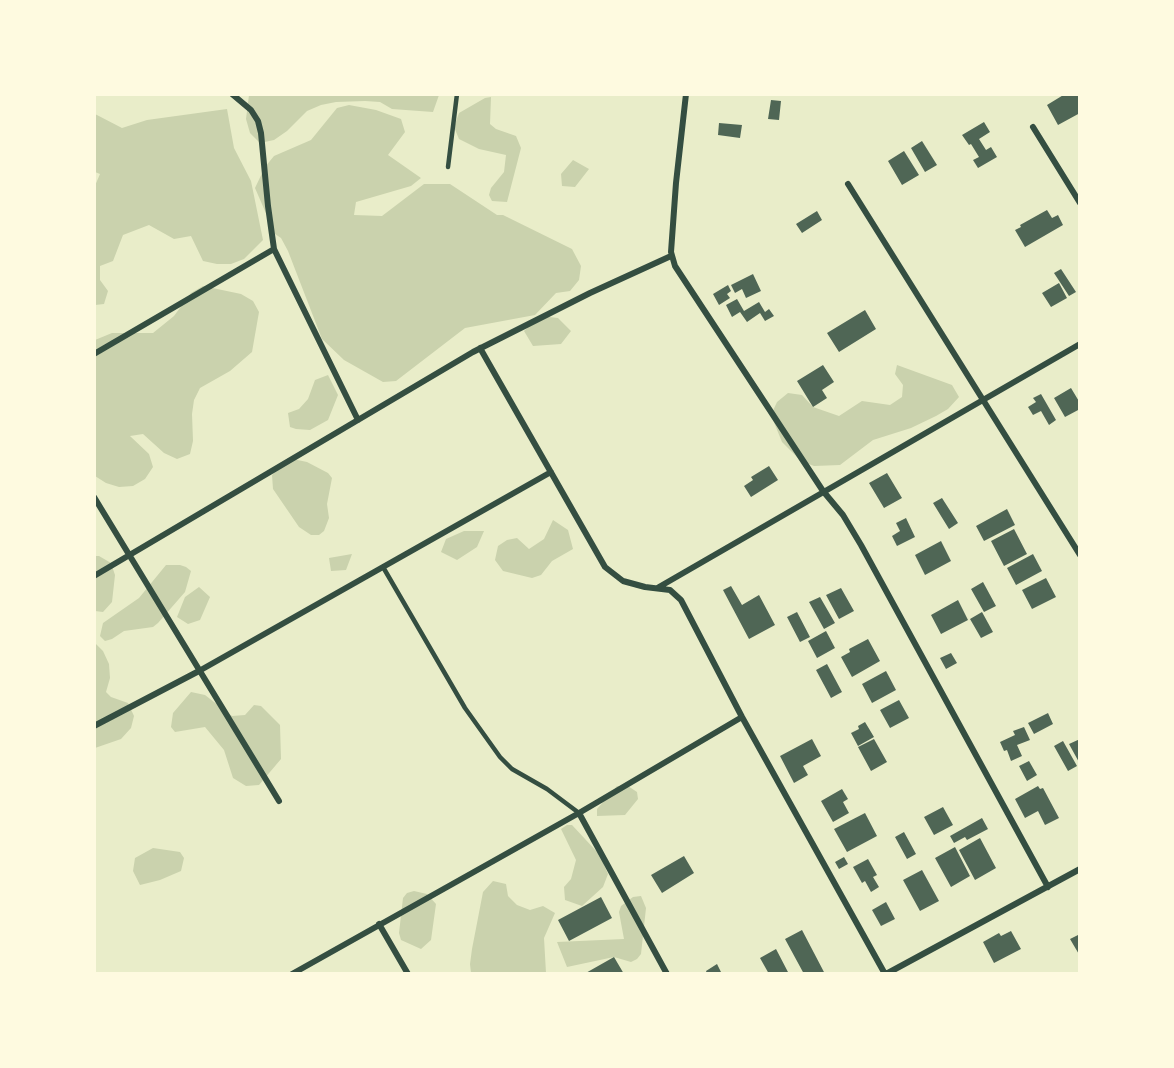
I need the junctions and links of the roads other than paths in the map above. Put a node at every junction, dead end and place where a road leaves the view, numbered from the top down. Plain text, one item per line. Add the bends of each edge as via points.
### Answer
1 (232, 94) edge
2 (457, 94) edge
3 (686, 94) edge
4 (1033, 127) dead end
5 (448, 167) dead end
6 (848, 184) dead end
7 (1080, 203) edge
8 (274, 249) junction
9 (671, 254) junction
10 (1080, 344) edge
11 (480, 348) junction
12 (94, 354) edge
13 (982, 400) junction
14 (358, 420) junction
15 (551, 472) junction
16 (823, 491) junction
17 (94, 498) edge
18 (129, 555) junction
19 (1080, 555) edge
20 (383, 567) junction
21 (94, 576) edge
22 (658, 587) junction
23 (200, 671) junction
24 (742, 717) junction
25 (94, 726) edge
26 (279, 801) dead end
27 (579, 813) junction
28 (1080, 869) edge
29 (1048, 887) junction
30 (379, 924) junction
31 (292, 974) edge
32 (408, 974) edge
33 (667, 974) edge
34 (886, 974) edge

1 - 8 street via 258,121
2 - 5 lane
3 - 9 street
4 - 7 street
6 - 13 street
8 - 12 street
8 - 14 street
9 - 11 street
9 - 16 street via 680,274
10 - 13 street
11 - 14 street
11 - 15 street
13 - 16 street
13 - 19 street
14 - 18 street
15 - 20 street
15 - 22 street via 605,567 623,581
16 - 22 street
16 - 29 street via 861,545
17 - 18 street
18 - 21 street
18 - 23 street
20 - 23 street
20 - 27 lane via 465,708 500,757
22 - 24 street via 670,590 681,600
23 - 25 street
23 - 26 street
24 - 27 street
24 - 34 street
27 - 30 street
27 - 33 street
28 - 29 street
29 - 34 street
30 - 31 street
30 - 32 street

